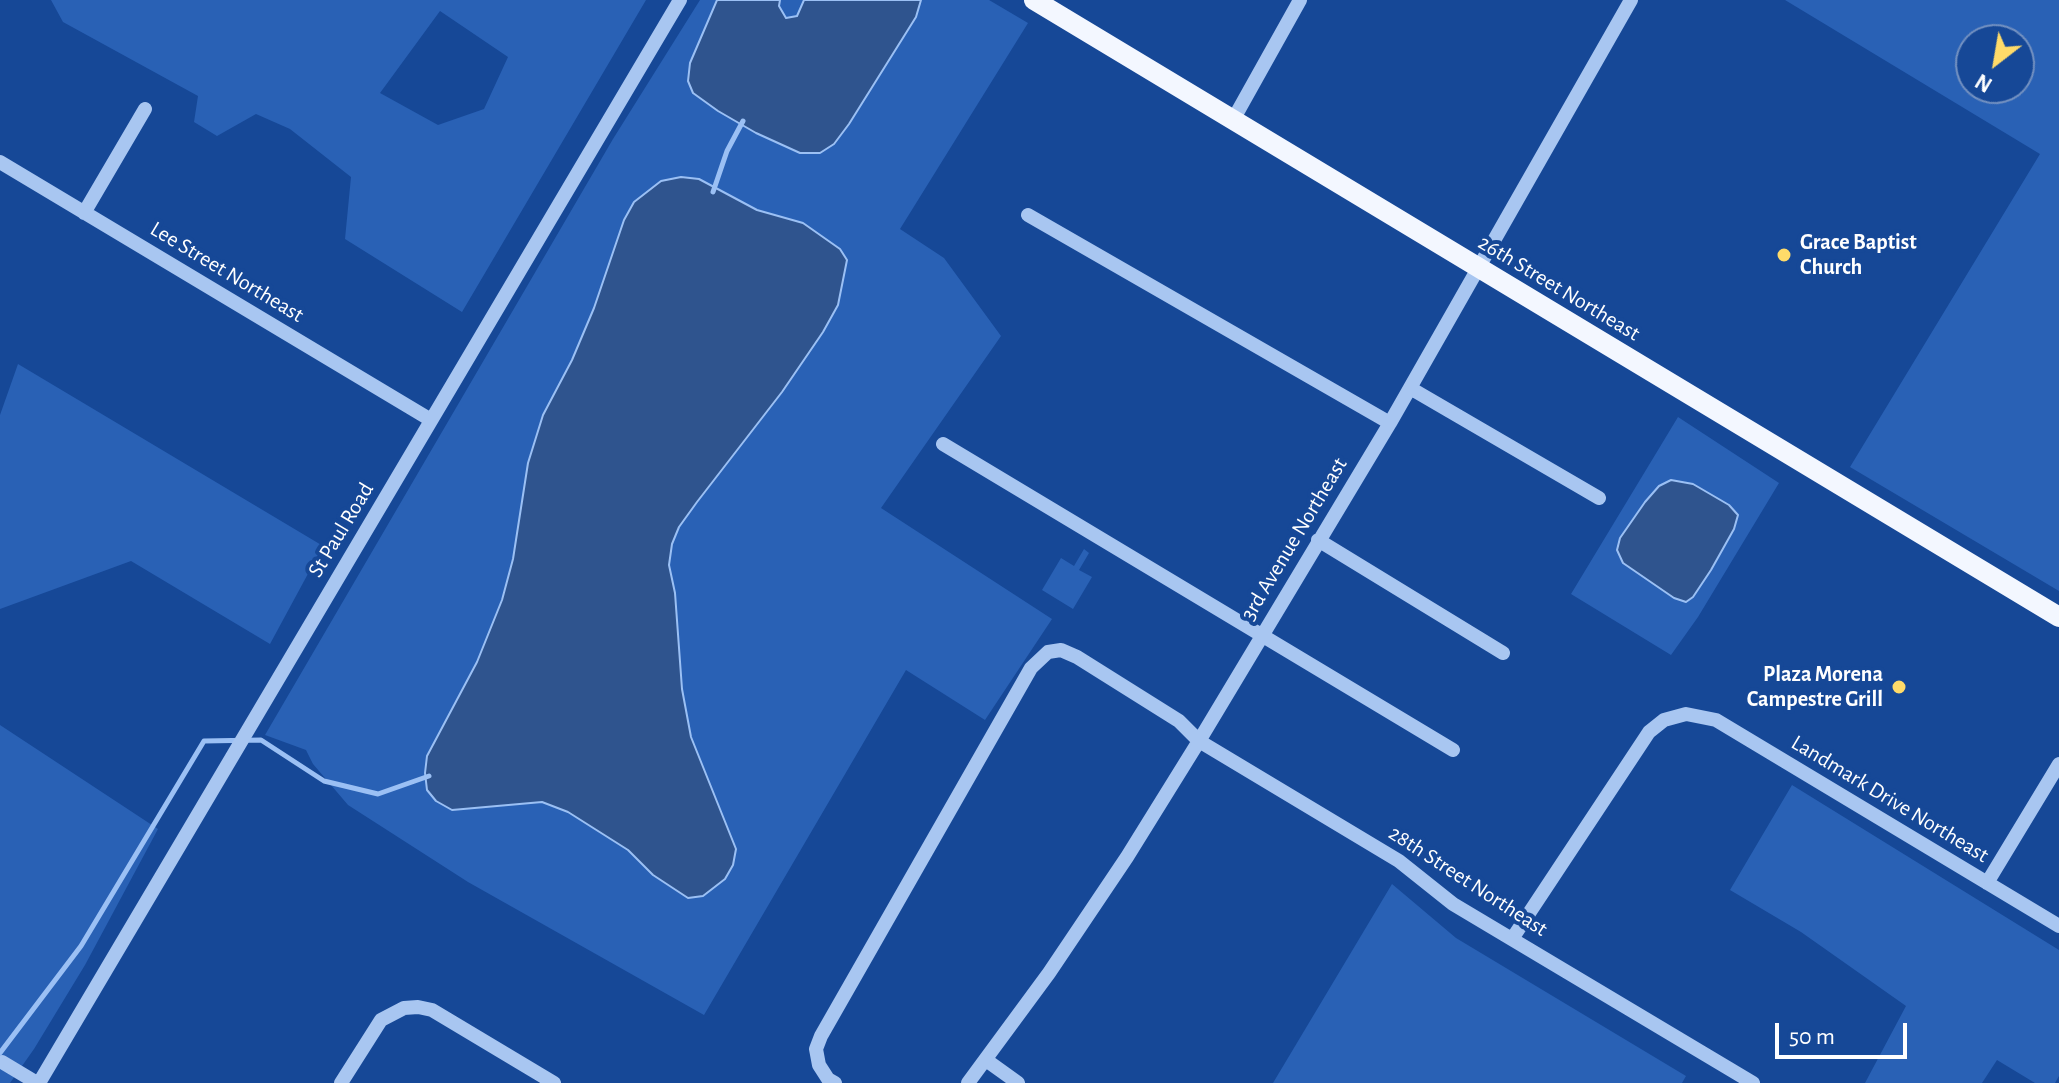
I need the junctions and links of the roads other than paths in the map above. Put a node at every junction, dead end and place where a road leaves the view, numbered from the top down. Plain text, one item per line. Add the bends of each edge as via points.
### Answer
1 (680, 0) edge
2 (1034, 0) edge
3 (1300, 0) edge
4 (1631, 0) edge
5 (145, 109) dead end
6 (1233, 120) junction
7 (0, 162) edge
8 (84, 213) junction
9 (1028, 215) dead end
10 (1480, 268) junction
11 (1410, 388) junction
12 (431, 420) junction
13 (1390, 423) junction
14 (943, 444) dead end
15 (1599, 498) dead end
16 (1318, 540) junction
17 (2059, 617) edge
18 (1262, 635) junction
19 (1503, 653) dead end
20 (1199, 741) junction
21 (1453, 750) dead end
22 (2059, 764) edge
23 (1987, 883) junction
24 (2059, 926) edge
25 (1512, 939) junction
26 (986, 1060) junction
27 (2, 1062) edge
28 (38, 1083) edge
29 (341, 1083) edge
30 (554, 1083) edge
31 (835, 1083) edge
32 (968, 1083) edge
33 (1018, 1083) edge
34 (1753, 1083) edge

1 - 12 street, St Paul Road
2 - 6 main road, 26th Street Northeast
3 - 6 street
4 - 10 street, 3rd Avenue Northeast
5 - 8 street
6 - 10 main road, 26th Street Northeast
7 - 8 street, Lee Street Northeast
8 - 12 street, Lee Street Northeast
9 - 13 street
10 - 11 street, 3rd Avenue Northeast
10 - 17 main road, 26th Street Northeast
11 - 13 street, 3rd Avenue Northeast
11 - 15 street
12 - 28 street, St Paul Road
13 - 16 street, 3rd Avenue Northeast
14 - 18 street
16 - 18 street, 3rd Avenue Northeast
16 - 19 street
18 - 20 street, 3rd Avenue Northeast
18 - 21 street
20 - 25 street, 28th Street Northeast via 1399,861 1453,904
20 - 26 street, 3rd Avenue Northeast via 1127,857
20 - 31 street, 28th Street Northeast via 1179,721 1077,657 1061,650 1040,659 821,1036 816,1049 819,1065
22 - 23 street, Landmark Drive Northeast
23 - 24 street, Landmark Drive Northeast
23 - 25 street, Landmark Drive Northeast via 1716,720 1686,714 1664,720 1649,732
25 - 34 street, 28th Street Northeast
26 - 32 street, 3rd Avenue Northeast
26 - 33 street
27 - 28 street
29 - 30 street via 381,1020 418,1007 432,1010

